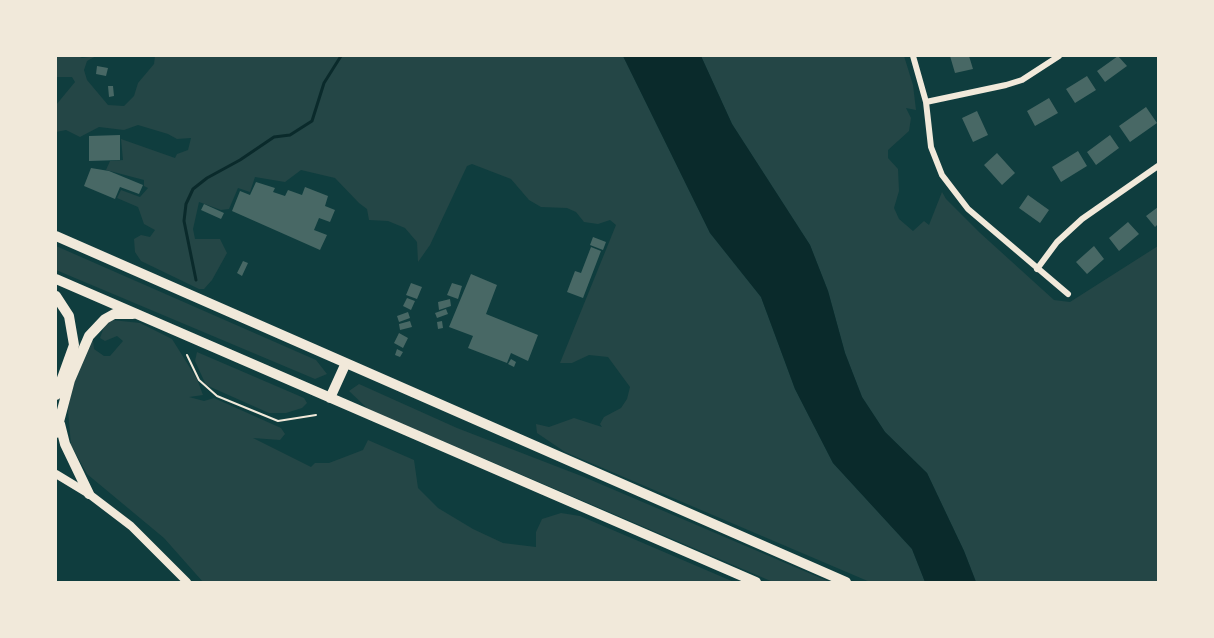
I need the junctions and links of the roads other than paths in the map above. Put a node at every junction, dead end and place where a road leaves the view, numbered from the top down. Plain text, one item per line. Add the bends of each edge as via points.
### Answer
1 (913, 56) edge
2 (1059, 56) edge
3 (926, 102) junction
4 (1158, 166) edge
5 (56, 236) edge
6 (1037, 269) junction
7 (56, 279) edge
8 (1068, 294) dead end
9 (56, 296) edge
10 (143, 315) junction
11 (345, 365) junction
12 (56, 395) edge
13 (330, 398) junction
14 (58, 428) edge
15 (56, 474) edge
16 (89, 494) junction
17 (187, 582) edge
18 (756, 582) edge
19 (846, 582) edge

1 - 3 street
2 - 3 street via 1014,82
3 - 6 street via 931,147 942,175 968,209
4 - 6 street via 1082,219 1057,242
5 - 11 highway
6 - 8 street
7 - 10 highway
9 - 12 highway via 69,316 74,345
10 - 13 highway
10 - 14 highway via 114,314 96,327 70,380
11 - 13 highway
11 - 19 highway
13 - 18 highway
14 - 16 highway
15 - 16 main road
16 - 17 main road via 140,532

